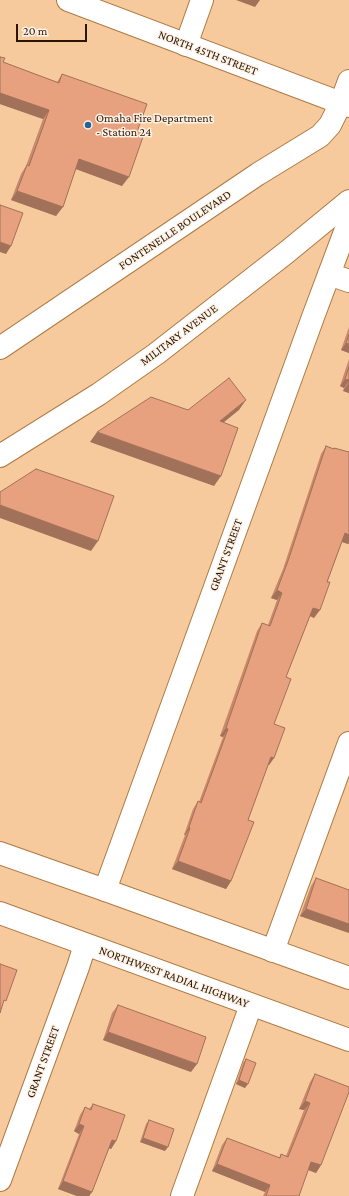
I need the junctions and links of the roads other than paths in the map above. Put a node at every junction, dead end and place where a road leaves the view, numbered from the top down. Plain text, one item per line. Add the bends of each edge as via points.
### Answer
1 (68, 0) edge
2 (202, 0) edge
3 (186, 45) junction
4 (349, 81) edge
5 (345, 105) edge
6 (349, 201) edge
7 (349, 221) edge
8 (339, 278) edge
9 (0, 347) edge
10 (0, 456) edge
11 (349, 743) edge
12 (0, 854) edge
13 (105, 890) junction
14 (0, 913) edge
15 (85, 945) junction
16 (273, 951) junction
17 (349, 978) edge
18 (251, 1005) junction
19 (349, 1040) edge
20 (0, 1180) edge
21 (182, 1196) edge

1 - 3 main road, NORTH 45TH STREET
2 - 3 main road
3 - 5 main road, NORTH 45TH STREET
4 - 5 main road
5 - 9 main road, FONTENELLE BOULEVARD via 320,136 258,174
6 - 10 main road, MILITARY AVENUE via 156,354 99,394
7 - 8 main road, GRANT STREET
8 - 13 main road, GRANT STREET
11 - 16 main road
12 - 13 main road
13 - 16 main road
14 - 15 main road, NORTHWEST RADIAL HIGHWAY
15 - 18 main road, NORTHWEST RADIAL HIGHWAY
15 - 20 main road, GRANT STREET
16 - 17 main road
18 - 19 main road, NORTHWEST RADIAL HIGHWAY
18 - 21 main road

